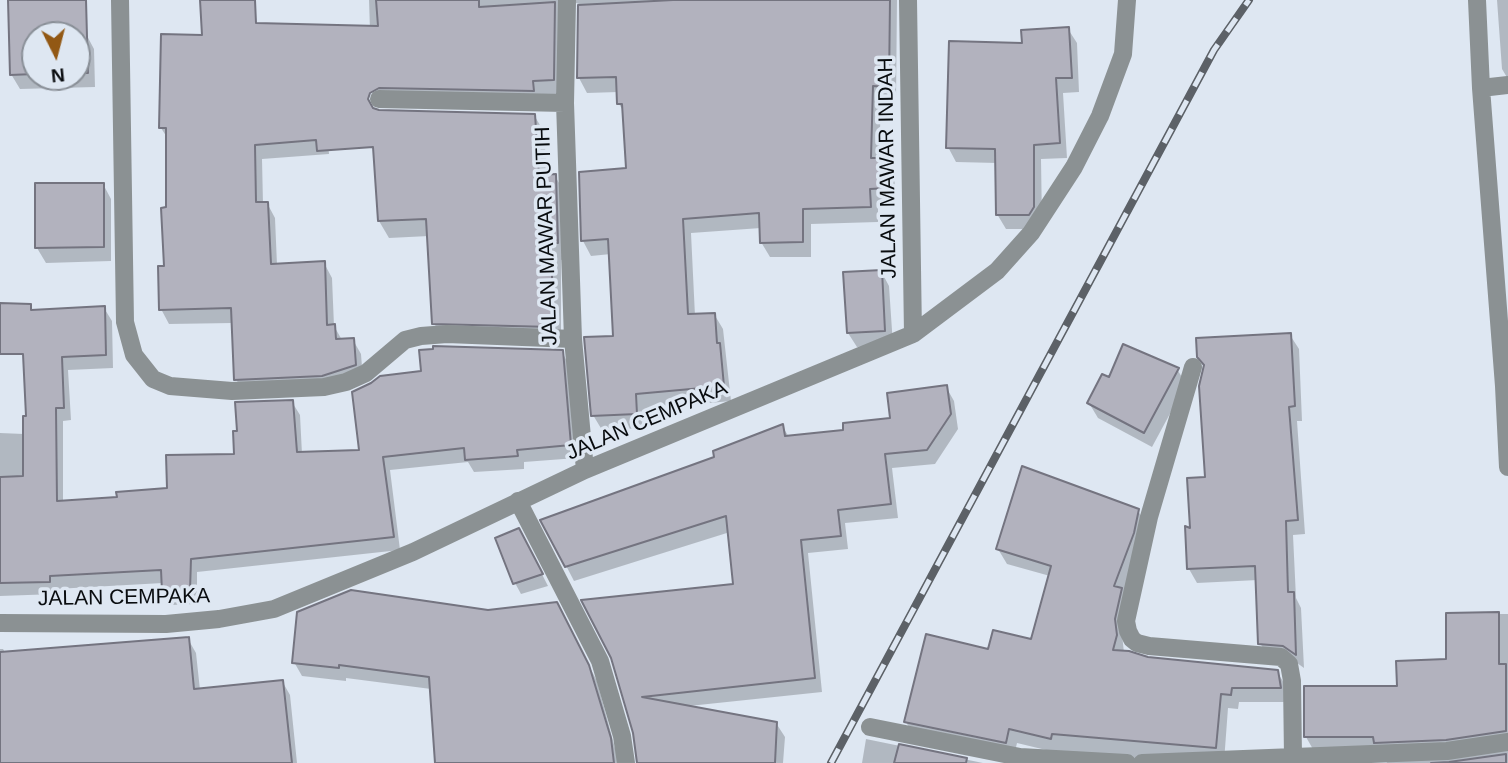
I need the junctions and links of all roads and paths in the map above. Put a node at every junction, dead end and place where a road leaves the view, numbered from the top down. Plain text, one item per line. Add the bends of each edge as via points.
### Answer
1 (120, 0) edge
2 (567, 0) edge
3 (908, 0) edge
4 (1127, 0) edge
5 (1477, 0) edge
6 (1508, 85) edge
7 (1481, 88) junction
8 (379, 99) dead end
9 (565, 103) junction
10 (913, 334) junction
11 (573, 339) junction
12 (1193, 367) dead end
13 (1506, 387) edge
14 (1508, 467) edge
15 (585, 470) junction
16 (517, 501) junction
17 (0, 622) edge
18 (870, 727) dead end
19 (1508, 743) edge
20 (1293, 757) junction
21 (626, 763) edge
22 (1127, 763) edge
23 (1142, 763) edge

1 - 11 street via 125,322 134,355 153,379 170,386 232,391 324,387 366,373 405,340 421,336
2 - 9 street, JALAN MAWAR PUTIH
3 - 10 street, JALAN MAWAR INDAH
4 - 10 street, JALAN CEMPAKA via 1123,54 1100,116 1060,189 1031,233 997,271
5 - 7 street
6 - 7 street
7 - 13 street
8 - 9 street
9 - 11 street, JALAN MAWAR PUTIH
10 - 15 street, JALAN CEMPAKA
11 - 15 street, JALAN MAWAR PUTIH
12 - 20 street via 1146,530 1126,621 1128,631 1137,643 1150,646 1281,657 1289,664 1292,681
13 - 14 street
15 - 16 street, JALAN CEMPAKA
16 - 17 street, JALAN CEMPAKA via 413,552 274,609 166,624
16 - 21 street via 600,661
18 - 22 street via 1020,757
19 - 20 street via 1447,751
20 - 23 street

